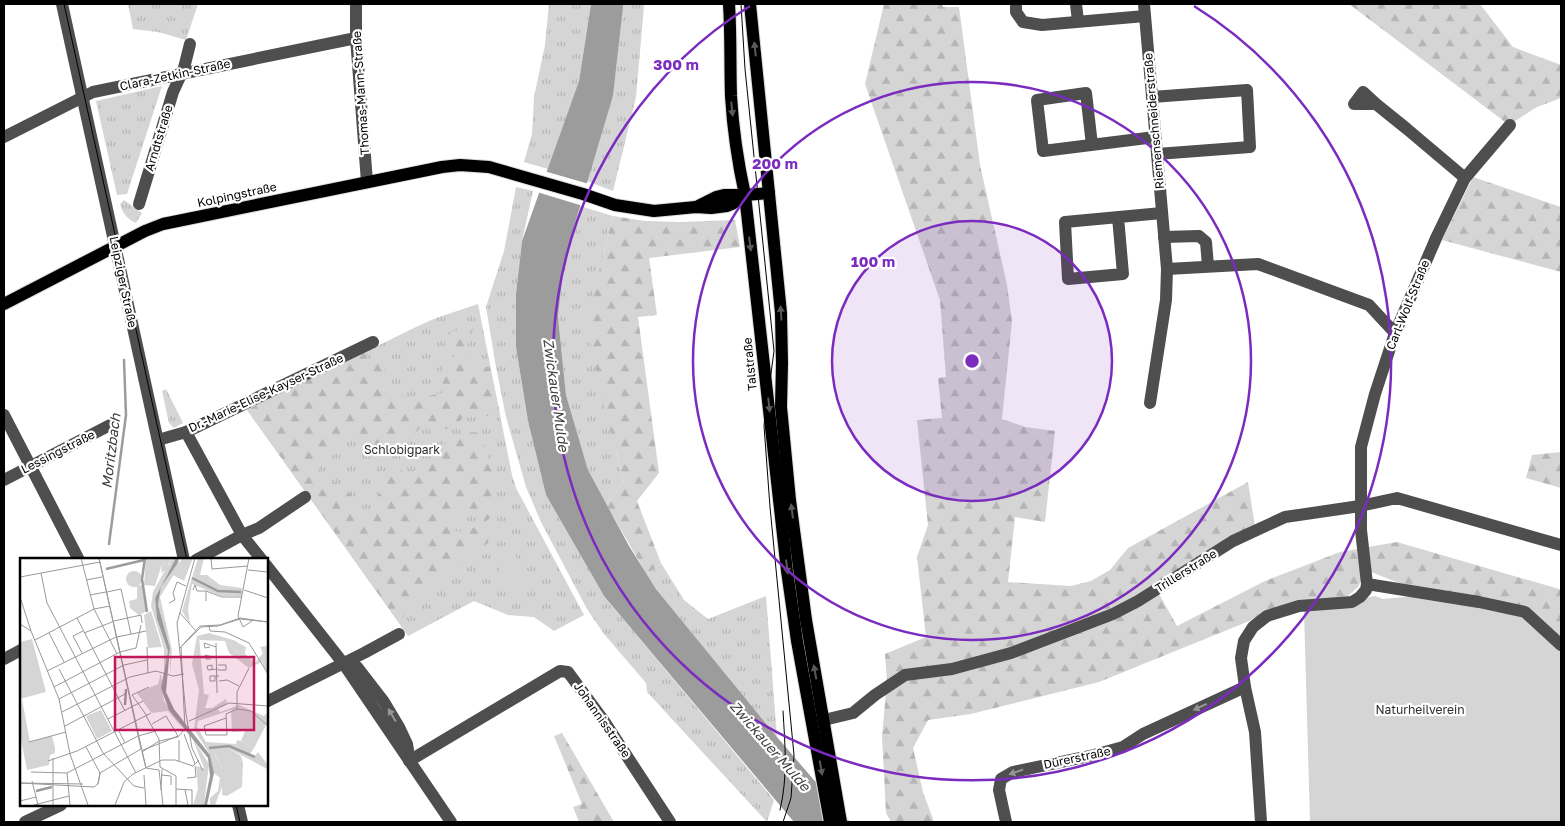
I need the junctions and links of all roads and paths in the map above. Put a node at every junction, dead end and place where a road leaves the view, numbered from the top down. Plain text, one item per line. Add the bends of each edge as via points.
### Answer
1 (62, 4) edge
2 (356, 4) edge
3 (729, 4) edge
4 (750, 4) edge
5 (1016, 4) edge
6 (1076, 4) edge
7 (1144, 10) edge
8 (1078, 21) junction
9 (356, 38) junction
10 (190, 44) dead end
11 (182, 73) junction
12 (82, 97) junction
13 (1152, 97) junction
14 (1376, 104) dead end
15 (1510, 126) dead end
16 (4, 137) edge
17 (1155, 137) junction
18 (1092, 145) junction
19 (1157, 154) junction
20 (1465, 178) junction
21 (368, 182) junction
22 (769, 193) junction
23 (745, 196) junction
24 (138, 204) dead end
25 (1162, 213) junction
26 (1118, 217) junction
27 (1164, 237) junction
28 (116, 246) junction
29 (1208, 266) junction
30 (1167, 269) junction
31 (4, 304) edge
32 (1395, 333) junction
33 (373, 342) dead end
34 (1150, 403) dead end
35 (4, 416) edge
36 (112, 424) dead end
37 (186, 432) junction
38 (158, 440) junction
39 (30, 467) junction
40 (4, 480) edge
41 (305, 496) dead end
42 (1360, 506) junction
43 (242, 535) junction
44 (1561, 544) edge
45 (77, 558) edge
46 (184, 558) edge
47 (200, 558) edge
48 (260, 558) edge
49 (268, 568) edge
50 (1367, 584) junction
51 (399, 634) dead end
52 (1561, 644) edge
53 (20, 651) edge
54 (4, 659) edge
55 (343, 663) junction
56 (1245, 687) junction
57 (268, 701) edge
58 (818, 720) junction
59 (409, 760) junction
60 (59, 806) edge
61 (238, 806) edge
62 (29, 821) edge
63 (242, 822) edge
64 (450, 822) edge
65 (670, 822) edge
66 (830, 822) edge
67 (841, 822) edge
68 (1006, 822) edge
69 (1261, 822) edge

1 - 12 street, Leipziger Straße
2 - 9 street, Thomas-Mann-Straße
3 -> 23 main road, Talstraße via 731,98
22 -> 4 main road
5 - 8 street via 1016,12 1023,22 1042,25
6 - 8 street
7 - 8 street
7 - 13 street, Riemenschneiderstraße
9 - 11 street, Clara-Zetkin-Straße
9 - 21 street, Thomas-Mann-Straße
10 - 11 street, Arndtstraße
11 - 12 street, Clara-Zetkin-Straße
11 - 24 street, Arndtstraße
12 - 16 street, Clara-Zetkin-Straße
12 - 28 street, Leipziger Straße
13 - 17 street, Riemenschneiderstraße
13 - 19 street via 1247,90 1250,148
14 - 20 street
15 - 20 street, Carl-Wolf-Straße
17 - 18 street
17 - 19 street, Riemenschneiderstraße
18 - 18 street via 1043,151 1037,100 1086,94
19 - 25 street, Riemenschneiderstraße
20 - 32 street, Carl-Wolf-Straße
21 - 23 main road, Kolpingstraße via 460,165 493,168 615,205 654,211 727,206
21 - 28 main road, Kolpingstraße via 163,224
22 - 23 main road
58 -> 22 main road via 782,423 781,313
23 -> 58 main road, Talstraße via 787,571 797,640
25 - 26 street
25 - 27 street, Riemenschneiderstraße
26 - 26 street via 1065,222 1068,279 1123,274
27 - 29 street via 1199,236 1206,242
27 - 30 street, Riemenschneiderstraße
28 - 31 main road, Kolpingstraße
28 - 38 street, Leipziger Straße
29 - 30 street
29 - 32 street via 1258,264 1369,305
30 - 34 street, Riemenschneiderstraße via 1166,300
32 - 42 street, Carl-Wolf-Straße via 1361,447
33 - 37 street, Dr.-Marie-Elise-Kayser-Straße
35 - 39 street
36 - 39 street, Lessingstraße
37 - 38 street, Dr.-Marie-Elise-Kayser-Straße
37 - 43 street
38 - 46 street, Leipziger Straße
39 - 40 street, Lessingstraße
39 - 45 street
41 - 43 street via 259,528
42 - 44 street, Trillerstraße via 1397,498
42 - 50 street, Carl-Wolf-Straße
42 - 58 street, Trillerstraße via 1285,517 1234,541 1113,614 1011,653 952,669 905,675 853,713
43 - 47 street
43 - 48 street
49 - 55 street
50 - 52 street via 1525,612
50 - 56 street via 1366,590 1352,602 1299,606 1268,616 1253,627 1244,641 1240,658
51 - 55 street
53 - 54 street
55 - 57 street
55 - 59 street
56 -> 68 street, Dürerstraße via 1142,734 1118,749 1013,772 1002,779 999,790
56 - 69 street via 1255,732
58 -> 66 main road
58 - 67 main road via 828,744
59 - 64 street
59 - 65 street, Johannisstraße via 560,671 568,672
60 - 62 street
61 - 63 street

